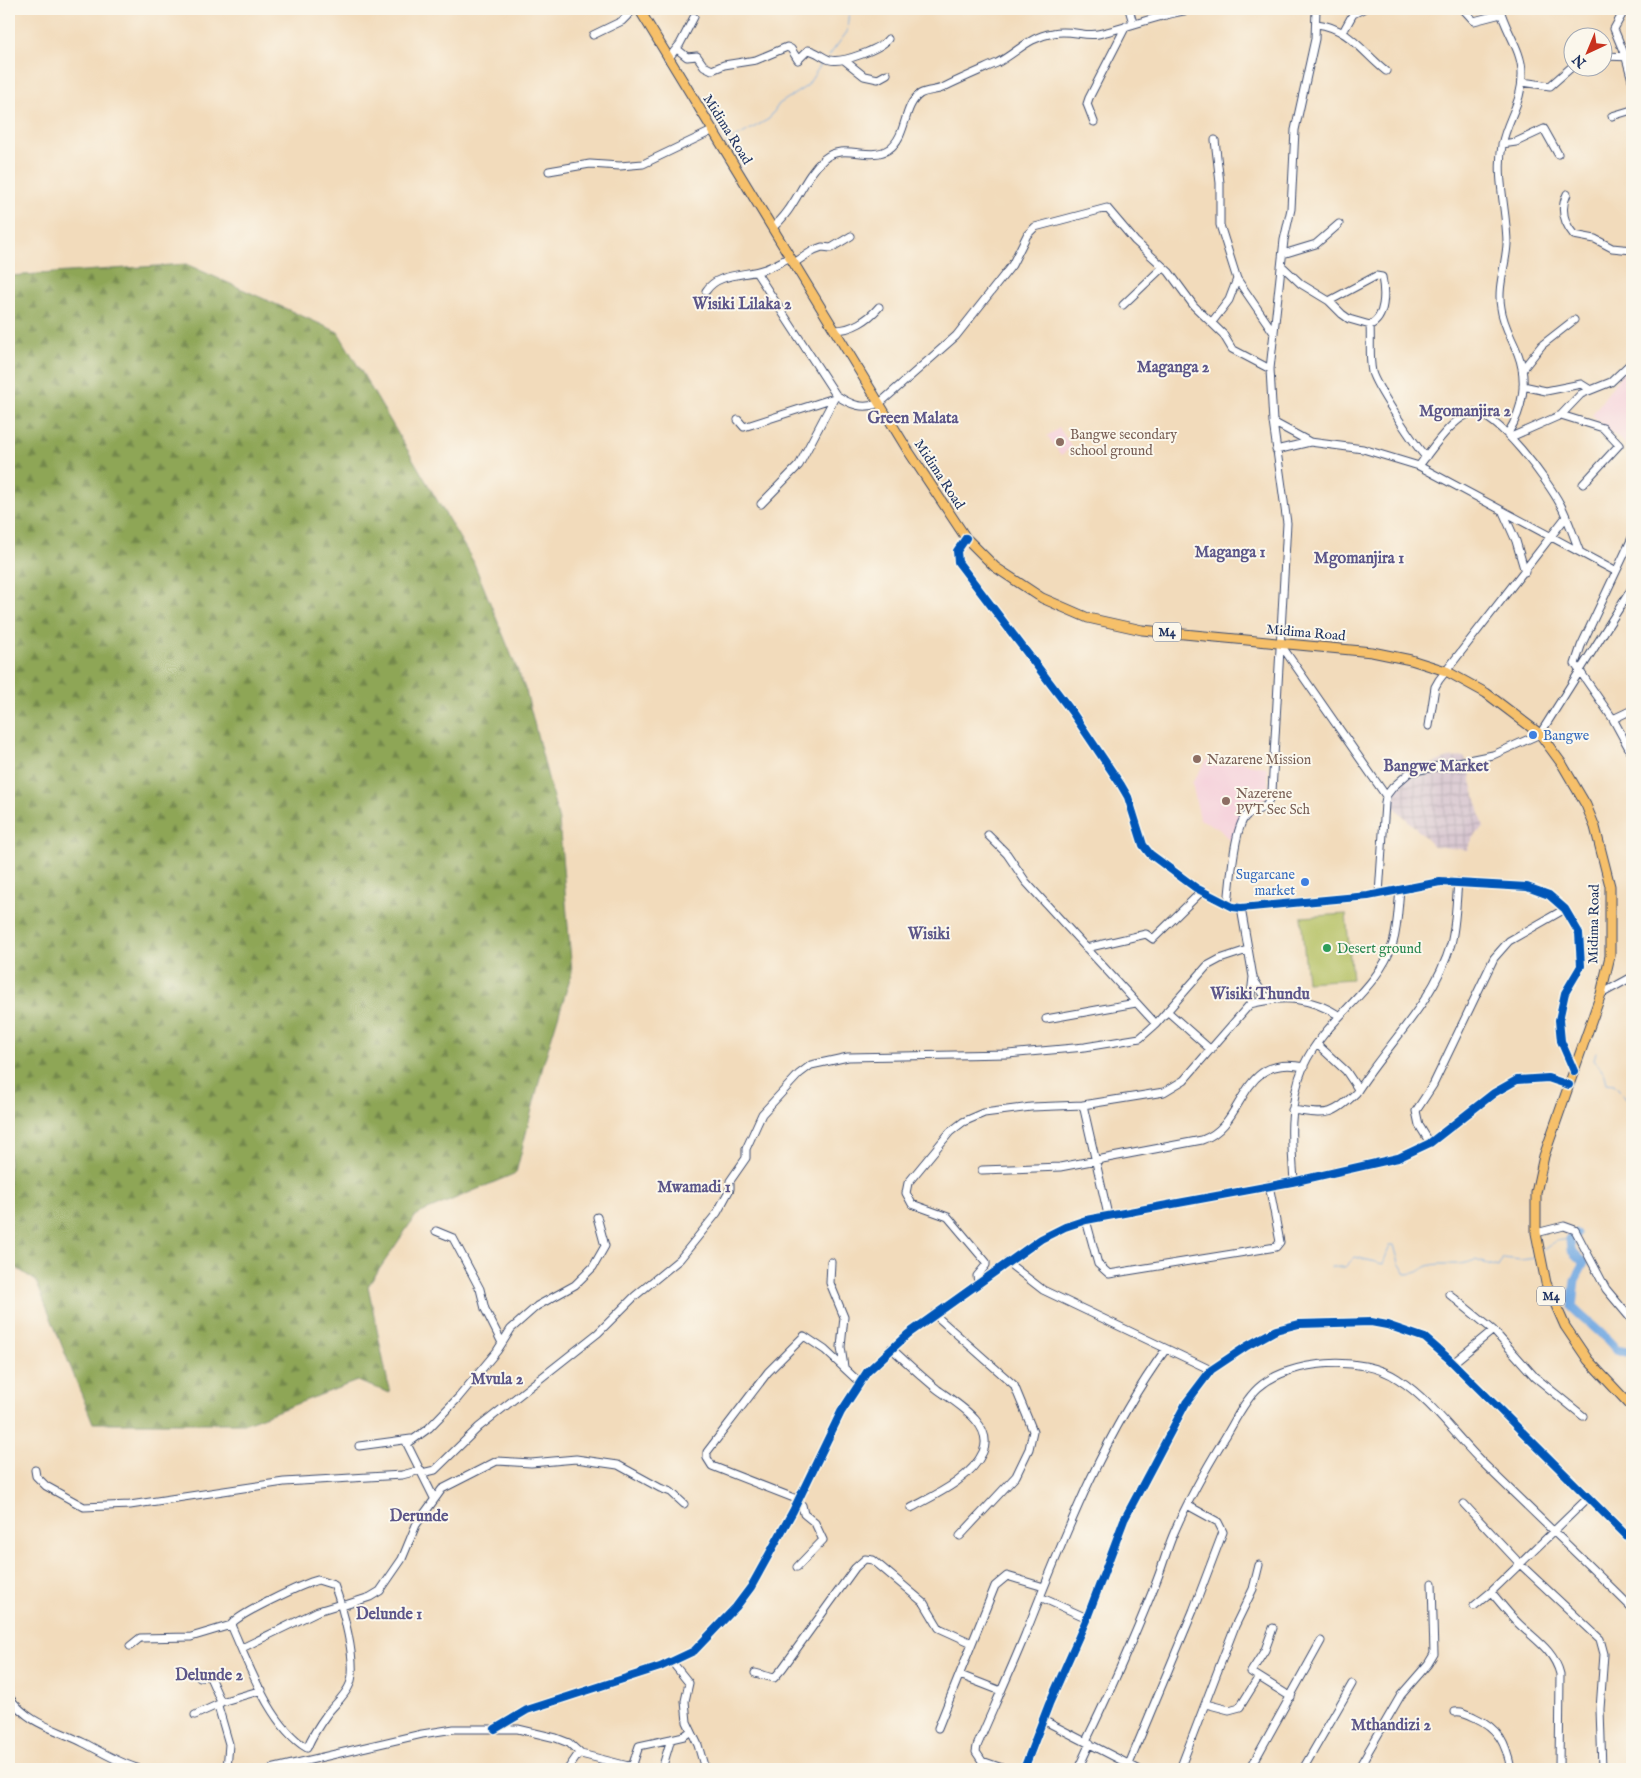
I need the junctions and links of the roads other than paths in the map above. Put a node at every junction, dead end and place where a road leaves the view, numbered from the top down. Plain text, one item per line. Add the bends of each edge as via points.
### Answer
1 (634, 9) edge
2 (639, 9) edge
3 (1129, 9) edge
4 (1196, 9) edge
5 (1316, 9) edge
6 (1363, 9) edge
7 (1463, 9) edge
8 (1625, 9) edge
9 (1501, 11) edge
10 (694, 17) dead end
11 (1316, 24) junction
12 (1130, 25) junction
13 (1343, 32) junction
14 (594, 35) dead end
15 (888, 39) dead end
16 (677, 50) junction
17 (1614, 56) edge
18 (1629, 57) edge
19 (668, 59) junction
20 (844, 60) junction
21 (1386, 72) dead end
22 (1564, 73) edge
23 (887, 74) dead end
24 (1632, 80) edge
25 (1522, 82) junction
26 (1632, 110) edge
27 (1612, 116) dead end
28 (1094, 122) dead end
29 (714, 130) junction
30 (1215, 140) dead end
31 (1502, 144) junction
32 (1558, 154) dead end
33 (549, 171) dead end
34 (1567, 194) dead end
35 (1339, 224) dead end
36 (772, 228) junction
37 (851, 236) dead end
38 (1632, 250) edge
39 (1282, 254) junction
40 (792, 260) junction
41 (1162, 266) junction
42 (1282, 266) junction
43 (756, 272) junction
44 (1238, 279) junction
45 (706, 290) dead end
46 (1329, 301) junction
47 (1123, 305) dead end
48 (879, 307) dead end
49 (1574, 320) dead end
50 (1212, 322) junction
51 (1370, 325) junction
52 (835, 330) junction
53 (1274, 332) junction
54 (1632, 362) edge
55 (1270, 369) junction
56 (1523, 369) junction
57 (1523, 386) junction
58 (1589, 389) junction
59 (835, 396) junction
60 (880, 403) junction
61 (1561, 415) junction
62 (738, 420) dead end
63 (1273, 422) junction
64 (1510, 435) junction
65 (1310, 442) junction
66 (1276, 450) junction
67 (1426, 457) junction
68 (1420, 466) junction
69 (1583, 484) dead end
70 (762, 504) dead end
71 (1504, 512) junction
72 (1566, 517) junction
73 (1551, 537) junction
74 (966, 538) junction
75 (1632, 538) edge
76 (1578, 550) junction
77 (1615, 571) junction
78 (1525, 572) junction
79 (1632, 588) edge
80 (1281, 645) junction
81 (1446, 672) junction
82 (1581, 672) junction
83 (1632, 710) edge
84 (1613, 719) junction
85 (1429, 726) dead end
86 (1540, 734) junction
87 (1632, 754) edge
88 (1386, 796) junction
89 (988, 834) dead end
90 (1458, 882) junction
91 (1400, 890) junction
92 (1201, 892) junction
93 (1379, 894) junction
94 (1228, 905) junction
95 (1241, 908) junction
96 (1565, 909) junction
97 (1086, 948) junction
98 (1247, 950) junction
99 (1252, 977) junction
100 (1632, 977) edge
101 (1601, 994) junction
102 (1272, 999) junction
103 (1136, 1003) junction
104 (1250, 1004) junction
105 (1168, 1011) junction
106 (1340, 1016) junction
107 (1046, 1019) dead end
108 (1156, 1024) junction
109 (1318, 1046) junction
110 (1211, 1050) junction
111 (1304, 1067) junction
112 (1574, 1071) junction
113 (1569, 1085) junction
114 (1358, 1088) junction
115 (1083, 1105) junction
116 (1292, 1110) junction
117 (1430, 1143) junction
118 (1094, 1160) junction
119 (982, 1170) dead end
120 (1294, 1181) junction
121 (1270, 1185) junction
122 (1108, 1216) junction
123 (597, 1217) dead end
124 (1086, 1220) junction
125 (436, 1231) dead end
126 (1536, 1233) junction
127 (831, 1262) dead end
128 (1007, 1262) junction
129 (978, 1282) junction
130 (1449, 1294) dead end
131 (934, 1314) junction
132 (1632, 1320) edge
133 (1493, 1330) junction
134 (502, 1343) junction
135 (891, 1348) junction
136 (1166, 1349) junction
137 (1453, 1363) junction
138 (844, 1368) junction
139 (1211, 1370) junction
140 (859, 1382) junction
141 (1632, 1407) edge
142 (1583, 1416) dead end
143 (410, 1439) junction
144 (359, 1446) dead end
145 (35, 1470) dead end
146 (421, 1472) junction
147 (1589, 1497) junction
148 (434, 1498) junction
149 (798, 1501) junction
150 (684, 1504) dead end
151 (1464, 1504) dead end
152 (1187, 1505) junction
153 (911, 1508) dead end
154 (1555, 1532) junction
155 (960, 1536) dead end
156 (1632, 1542) edge
157 (1259, 1565) dead end
158 (1521, 1565) junction
159 (797, 1567) dead end
160 (1432, 1583) dead end
161 (1044, 1587) junction
162 (1491, 1592) junction
163 (1040, 1596) junction
164 (342, 1605) junction
165 (1474, 1606) dead end
166 (1632, 1608) edge
167 (1087, 1618) junction
168 (232, 1625) junction
169 (1274, 1628) dead end
170 (1321, 1642) dead end
171 (972, 1643) junction
172 (130, 1646) dead end
173 (242, 1648) junction
174 (672, 1662) junction
175 (755, 1673) dead end
176 (960, 1675) junction
177 (200, 1677) dead end
178 (1258, 1678) junction
179 (1352, 1684) dead end
180 (262, 1690) junction
181 (1001, 1691) junction
182 (1290, 1696) junction
183 (9, 1697) edge
184 (220, 1703) junction
185 (1206, 1704) junction
186 (1455, 1712) dead end
187 (195, 1715) dead end
188 (1043, 1720) junction
189 (938, 1728) dead end
190 (495, 1729) junction
191 (691, 1731) junction
192 (671, 1739) junction
193 (1088, 1742) junction
194 (307, 1748) junction
195 (578, 1753) junction
196 (310, 1761) junction
197 (628, 1766) junction
198 (1128, 1767) edge
199 (140, 1769) edge
200 (227, 1769) edge
201 (271, 1769) edge
202 (568, 1769) edge
203 (640, 1769) edge
204 (662, 1769) edge
205 (705, 1769) edge
206 (1004, 1769) edge
207 (1024, 1769) edge
208 (1078, 1769) edge
209 (1138, 1769) edge
210 (1180, 1769) edge
211 (1250, 1769) edge
212 (1302, 1769) edge
213 (1358, 1769) edge
214 (1512, 1769) edge
215 (1558, 1769) edge
216 (1602, 1769) edge

1 - 14 street via 620,22
2 - 19 main road, Midima Road / M4
3 - 12 street
4 - 12 street via 1162,14
5 - 11 street
6 - 13 street via 1353,14
7 - 9 street via 1474,21
8 - 18 street via 1614,29
9 - 25 street via 1521,63
10 - 16 street
11 - 13 street
11 - 39 street via 1295,130 1292,202
12 - 28 street via 1089,98 1087,104
12 - 36 street via 1089,35 1074,31 1052,33 1028,42 999,62 940,89 921,94 911,104 900,137 890,148 878,153 838,152 825,157 813,170 786,216
13 - 21 street
15 - 20 street via 882,47
16 - 19 street
16 - 20 street via 687,57 697,56 704,66 712,70 756,60 787,47 798,60 808,50 832,60
17 - 18 street
18 - 24 street
19 - 29 main road, Midima Road / M4
20 - 23 street via 864,76 878,79
22 - 25 street via 1550,86
25 - 31 street via 1517,108
26 - 27 street
29 - 33 street via 642,164 584,164
29 - 36 main road, Midima Road / M4
30 - 44 street via 1220,183 1219,217
31 - 32 street via 1516,142 1544,130
31 - 56 street via 1500,166 1507,246 1500,305
34 - 38 street via 1563,205 1564,218 1574,235 1595,239 1612,248
35 - 39 street via 1316,244
36 - 40 main road, Midima Road / M4
37 - 40 street via 831,248 822,247
39 - 42 street
40 - 43 street
40 - 52 main road, Midima Road / M4
41 - 47 street
41 - 50 street via 1198,311
41 - 60 street via 1107,208 1035,227 1027,235 1010,269 956,336
42 - 46 street via 1301,284
42 - 53 street
43 - 45 street via 721,279
43 - 59 street via 796,330
44 - 50 street via 1229,300
44 - 53 street
46 - 51 street via 1349,319
46 - 51 street via 1381,275 1381,316
48 - 52 street via 858,324 845,330
49 - 56 street via 1542,345
50 - 55 street via 1236,353
51 - 67 street via 1371,364 1375,380
52 - 60 main road, Midima Road / M4
53 - 55 street
54 - 58 street via 1611,382
55 - 63 street
56 - 57 street
57 - 58 street via 1546,391 1581,384
57 - 64 street via 1519,414
58 - 61 street
59 - 60 street via 865,408
59 - 62 street via 744,427
59 - 70 street via 799,465
60 - 74 main road, Midima Road / M4
61 - 64 street
61 - 69 street via 1603,428 1618,445
63 - 65 street
63 - 66 street
64 - 67 street via 1488,417 1471,413 1452,424
64 - 72 street via 1560,503
65 - 66 street
65 - 68 street via 1363,449
66 - 80 street via 1287,523
67 - 68 street
68 - 71 street
71 - 73 street
71 - 78 street
72 - 73 street
72 - 76 street
73 - 76 street
73 - 78 street
74 - 80 main road, Midima Road / M4 via 995,566 1020,584 1057,606 1088,618 1142,630
74 - 92 street via 957,551 958,562 1072,712 1121,785 1143,845 1154,859
75 - 77 street
76 - 77 street
77 - 82 street via 1581,646 1575,664
78 - 81 street
79 - 82 street
80 - 81 main road, Midima Road / M4 via 1372,652
80 - 88 street
80 - 94 street via 1270,800 1265,808 1250,813 1242,821 1233,858
81 - 85 street via 1435,687
81 - 86 main road, Midima Road / M4 via 1486,693
82 - 84 street
82 - 86 street
83 - 84 street
84 - 87 street
86 - 88 street via 1493,755 1410,772
86 - 101 main road, Midima Road / M4 via 1586,805 1610,886 1610,956
88 - 93 street
89 - 97 street
90 - 91 street via 1428,883
90 - 96 street via 1527,887 1549,894
90 - 114 street via 1452,938 1438,976 1428,995
91 - 93 street
91 - 106 street via 1395,934 1388,953
92 - 94 street
92 - 97 street via 1153,939 1146,934
93 - 95 street
94 - 95 street
95 - 98 street
96 - 112 street via 1579,933 1581,966 1565,993 1559,1031 1563,1050
96 - 117 street via 1509,941 1494,958 1433,1085 1416,1111 1419,1125
97 - 103 street
98 - 99 street
98 - 105 street via 1207,966
99 - 102 street via 1261,991
99 - 104 street
100 - 101 street
101 - 112 main road, Midima Road / M4
102 - 104 street
102 - 106 street via 1305,999
103 - 107 street
103 - 108 street
104 - 110 street
105 - 108 street
105 - 110 street
106 - 109 street
108 - 146 street via 1140,1038 1085,1047 1008,1054 848,1057 811,1065 762,1114 746,1149 746,1158 730,1181 728,1192 712,1219 680,1259 635,1296 598,1333 480,1427 435,1470
109 - 111 street
109 - 114 street via 1346,1071
110 - 115 street via 1184,1080 1171,1089
111 - 116 street
111 - 118 street via 1284,1064 1266,1069 1250,1086 1224,1125 1209,1138
112 - 113 main road, Midima Road / M4
113 - 117 street via 1548,1078 1517,1080
113 - 126 main road, Midima Road / M4 via 1547,1144 1539,1177
114 - 116 street via 1344,1105 1330,1113
115 - 118 street
115 - 129 street via 1008,1108 984,1113 950,1132 908,1183 906,1193 912,1204 948,1217 986,1262 977,1276
116 - 120 street via 1290,1138
117 - 120 street via 1398,1158
118 - 119 street via 1060,1167
118 - 122 street
120 - 121 street
121 - 122 street
121 - 124 street via 1280,1242 1276,1247 1109,1274 1098,1264
122 - 124 street
123 - 134 street via 605,1246 593,1267 572,1288 537,1306
124 - 128 street via 1051,1233
125 - 134 street via 453,1238 480,1289 485,1309
126 - 132 street via 1564,1226 1574,1230 1606,1289
126 - 141 main road, Midima Road / M4 via 1546,1284 1565,1326 1588,1360
127 - 138 street via 830,1282 844,1317 841,1348
128 - 129 street
128 - 136 street via 1043,1290
129 - 131 street
130 - 133 street
131 - 135 street
131 - 155 street via 1014,1385 1033,1431 1029,1449 1016,1476
133 - 137 street
133 - 142 street via 1526,1369
134 - 143 street via 435,1423
135 - 140 street
135 - 153 street via 970,1413 984,1442 982,1454 959,1479
136 - 139 street
136 - 161 street via 1144,1379 1124,1416 1064,1537
137 - 139 street via 1425,1338 1387,1325 1371,1322 1299,1324 1276,1330
137 - 147 street
138 - 140 street
138 - 149 street via 804,1336 762,1379 707,1452 712,1466
139 - 167 street via 1186,1403 1124,1520
140 - 149 street
143 - 144 street
143 - 146 street via 407,1447
145 - 146 street via 36,1476 46,1486 84,1507 130,1504 284,1482
146 - 148 street
147 - 154 street
147 - 156 street
148 - 150 street via 451,1483 497,1461 531,1463 576,1459 618,1466 671,1492
148 - 164 street via 410,1535 402,1559 380,1591
149 - 159 street via 824,1540
149 - 174 street via 751,1587 736,1607 694,1651
151 - 158 street
152 - 154 street via 1231,1427 1260,1386 1275,1377 1303,1368 1328,1364 1372,1366 1415,1392
152 - 193 street
152 - 198 street via 1218,1522 1223,1532
154 - 158 street
154 - 166 street
157 - 185 street
158 - 162 street
158 - 216 street via 1600,1638 1603,1645
160 - 213 street via 1434,1654 1401,1695
161 - 163 street
161 - 171 street via 1012,1576 1002,1579 992,1590
162 - 165 street
162 - 215 street via 1558,1664
163 - 167 street
163 - 181 street
164 - 168 street via 334,1585 315,1581 241,1616
164 - 173 street via 318,1611
164 - 194 street via 352,1667 350,1684 325,1716
167 - 188 street
168 - 172 street via 191,1637 140,1638
168 - 173 street
169 - 178 street via 1251,1672
170 - 182 street
171 - 175 street via 941,1630 928,1608 873,1560 866,1559 855,1568 796,1653 774,1678
171 - 176 street
173 - 180 street
174 - 190 street via 527,1710
174 - 191 street via 690,1683 685,1708
176 - 181 street
176 - 189 street
177 - 184 street via 208,1675
178 - 182 street
178 - 185 street via 1240,1707 1229,1710
179 - 212 street
180 - 184 street
180 - 194 street via 277,1716
181 - 206 street via 976,1752 982,1761
182 - 211 street
183 - 199 street via 19,1710 37,1723 118,1762
184 - 187 street
184 - 200 street via 229,1744
185 - 210 street
186 - 214 street via 1483,1721 1496,1731 1504,1743
188 - 193 street
188 - 207 street
190 - 195 street via 518,1729 556,1738 569,1743
190 - 196 street via 422,1734
191 - 192 street
191 - 205 street
192 - 197 street via 639,1746 632,1764
192 - 204 street
193 - 198 street
193 - 208 street
194 - 196 street
195 - 197 street
195 - 202 street
196 - 201 street
197 - 203 street
198 - 209 street

